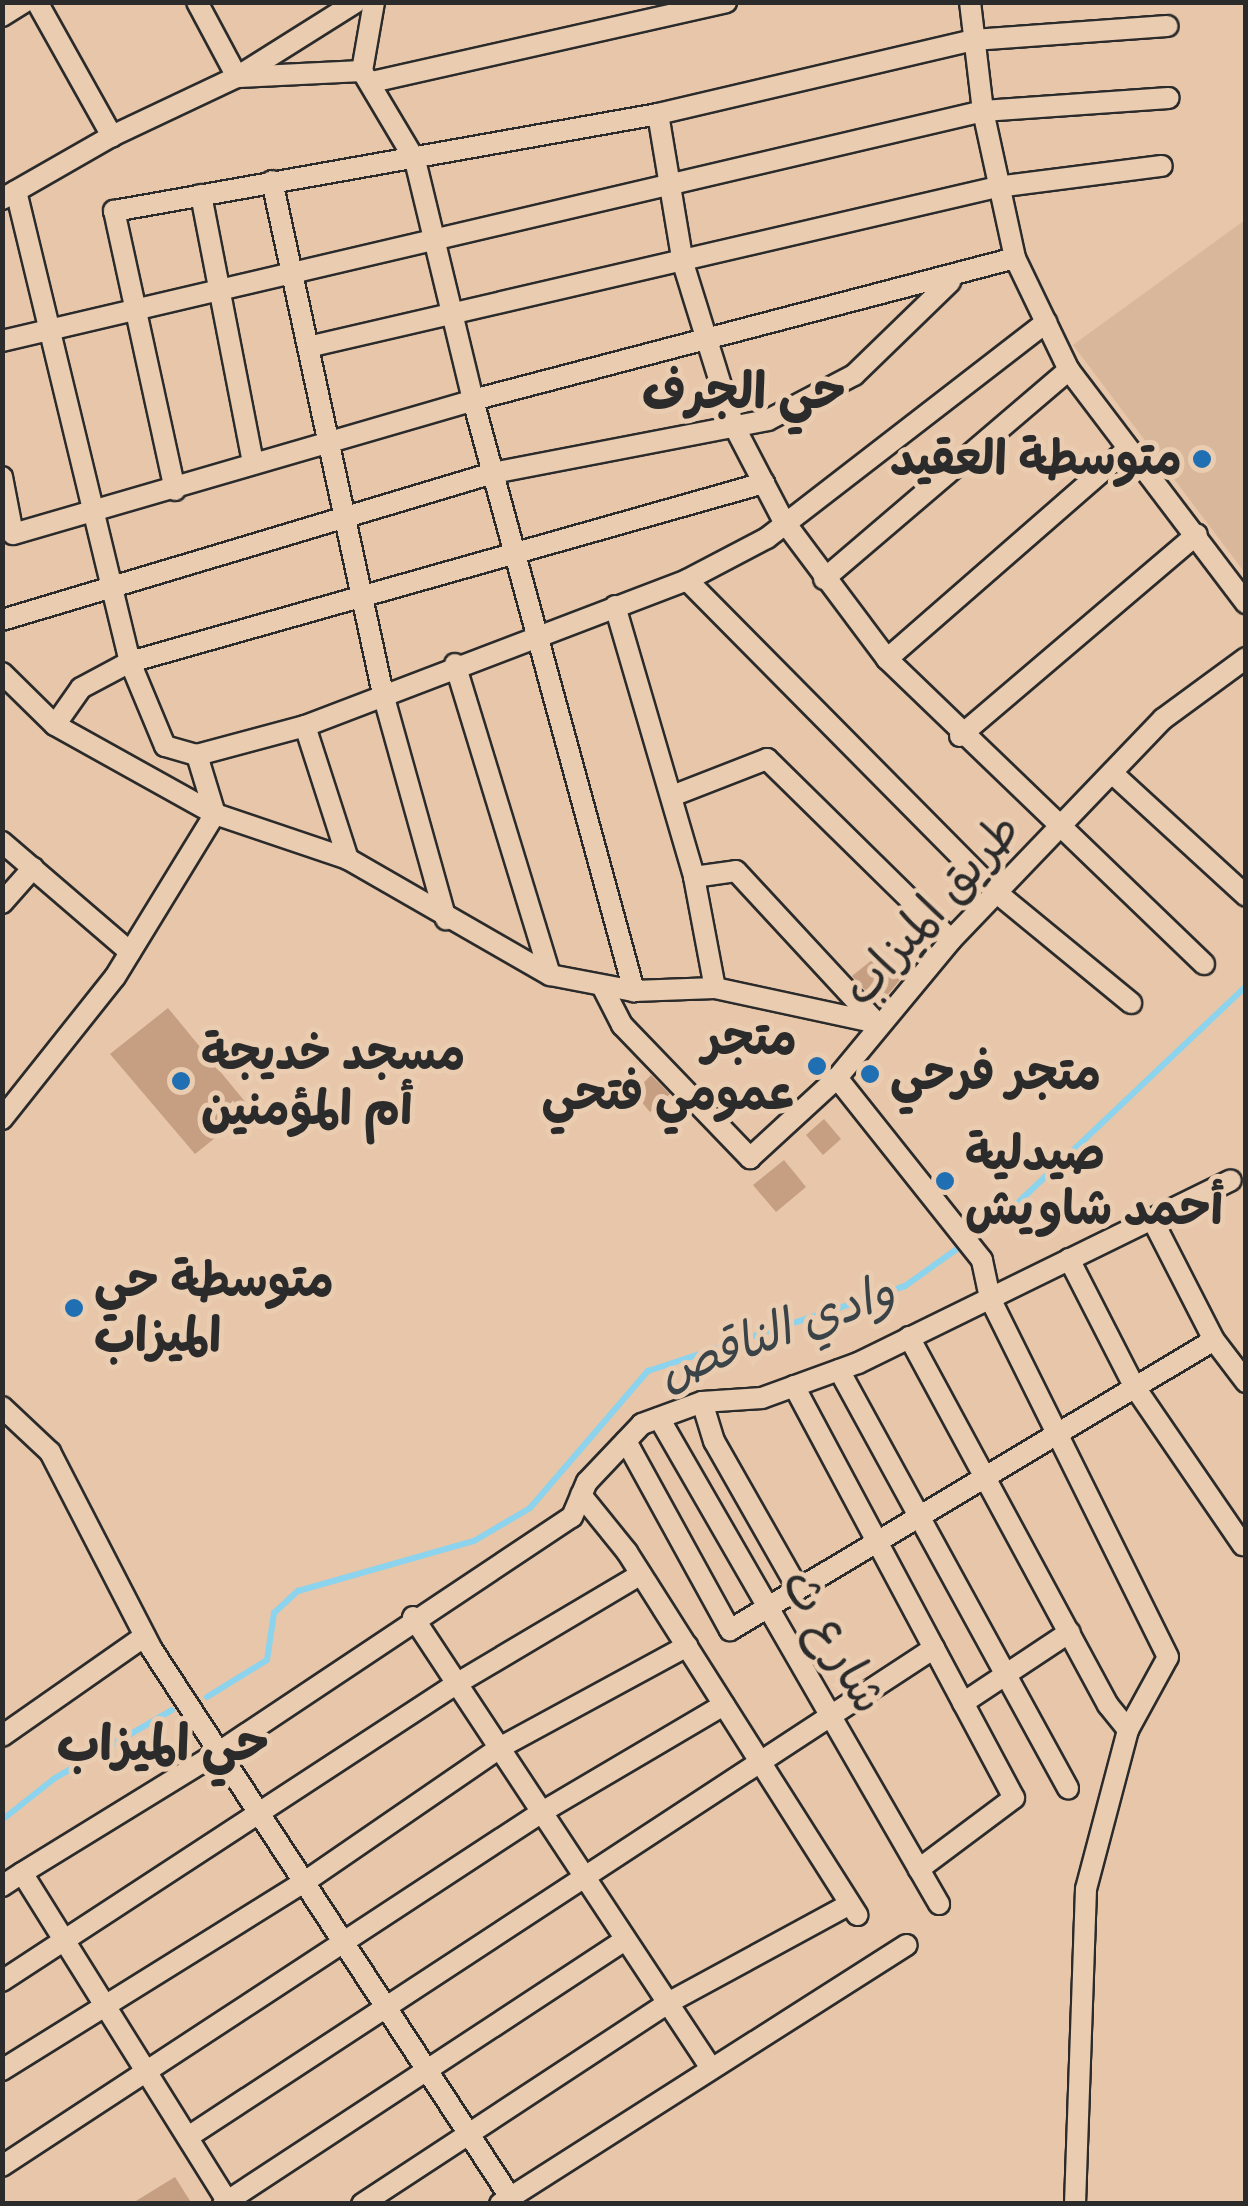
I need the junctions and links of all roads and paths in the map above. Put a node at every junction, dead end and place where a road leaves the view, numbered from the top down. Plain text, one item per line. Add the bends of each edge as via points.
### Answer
1 (24, 2) edge
2 (37, 2) edge
3 (197, 2) edge
4 (356, 2) edge
5 (374, 2) edge
6 (660, 2) edge
7 (726, 2) edge
8 (970, 2) edge
9 (689, 10) junction
10 (2, 16) edge
11 (1167, 26) dead end
12 (973, 40) junction
13 (366, 76) junction
14 (237, 78) junction
15 (1169, 98) dead end
16 (983, 111) junction
17 (658, 114) junction
18 (112, 136) junction
19 (415, 160) junction
20 (1162, 166) dead end
21 (272, 181) junction
22 (670, 186) junction
23 (997, 187) junction
24 (201, 194) junction
25 (9, 195) edge
26 (432, 244) junction
27 (1015, 258) junction
28 (683, 263) junction
29 (292, 274) junction
30 (953, 280) junction
31 (218, 290) junction
32 (138, 308) junction
33 (452, 315) junction
34 (1046, 322) junction
35 (50, 330) junction
36 (708, 337) junction
37 (2, 341) edge
38 (308, 348) junction
39 (1069, 370) junction
40 (473, 400) junction
41 (733, 424) junction
42 (330, 443) junction
43 (1128, 449) junction
44 (253, 463) junction
45 (493, 474) junction
46 (2, 477) edge
47 (764, 484) junction
48 (174, 490) junction
49 (90, 513) junction
50 (347, 520) junction
51 (782, 520) junction
52 (1197, 534) junction
53 (516, 551) junction
54 (824, 579) junction
55 (687, 580) junction
56 (109, 586) junction
57 (361, 596) junction
58 (1246, 603) edge
59 (615, 606) junction
60 (2, 620) edge
61 (539, 635) junction
62 (1246, 658) edge
63 (886, 659) junction
64 (130, 662) junction
65 (455, 664) junction
66 (2, 674) edge
67 (383, 694) junction
68 (55, 724) junction
69 (305, 726) junction
70 (960, 736) junction
71 (197, 755) junction
72 (1112, 773) junction
73 (672, 796) junction
74 (215, 814) junction
75 (1058, 828) junction
76 (2, 842) edge
77 (348, 859) junction
78 (33, 868) junction
79 (694, 878) junction
80 (996, 892) junction
81 (1246, 896) edge
82 (2, 903) edge
83 (446, 918) junction
84 (950, 940) junction
85 (130, 952) junction
86 (1204, 964) dead end
87 (550, 975) junction
88 (603, 988) junction
89 (714, 988) junction
90 (634, 991) junction
91 (1131, 1003) dead end
92 (877, 1023) junction
93 (837, 1078) junction
94 (2, 1119) edge
95 (1231, 1180) dead end
96 (1152, 1218) junction
97 (1069, 1259) junction
98 (990, 1298) junction
99 (910, 1337) junction
100 (1214, 1340) junction
101 (839, 1370) junction
102 (1246, 1382) edge
103 (794, 1386) junction
104 (1134, 1386) junction
105 (702, 1402) junction
106 (2, 1407) edge
107 (659, 1418) junction
108 (1057, 1429) junction
109 (626, 1441) junction
110 (984, 1475) junction
111 (582, 1495) junction
112 (918, 1516) junction
113 (878, 1542) junction
114 (1243, 1545) edge
115 (641, 1574) junction
116 (798, 1590) junction
117 (768, 1607) junction
118 (413, 1617) junction
119 (1070, 1632) junction
120 (145, 1636) junction
121 (686, 1646) junction
122 (934, 1648) junction
123 (1002, 1674) junction
124 (456, 1684) junction
125 (964, 1703) junction
126 (724, 1705) junction
127 (829, 1712) junction
128 (1128, 1730) junction
129 (2, 1736) edge
130 (501, 1747) junction
131 (222, 1750) junction
132 (759, 1760) junction
133 (1068, 1789) dead end
134 (542, 1812) junction
135 (261, 1814) junction
136 (919, 1869) junction
137 (22, 1873) junction
138 (583, 1877) junction
139 (306, 1881) junction
140 (2, 1886) edge
141 (940, 1904) dead end
142 (624, 1940) junction
143 (345, 1941) junction
144 (65, 1942) junction
145 (906, 1946) dead end
146 (2, 1981) edge
147 (103, 2002) junction
148 (666, 2004) junction
149 (386, 2008) junction
150 (711, 2068) junction
151 (428, 2069) junction
152 (2, 2070) edge
153 (147, 2072) junction
154 (469, 2131) junction
155 (188, 2138) junction
156 (2, 2166) edge
157 (505, 2200) edge
158 (226, 2203) edge
159 (362, 2204) edge
160 (1075, 2204) edge

1 - 10 street
2 - 18 street
3 - 14 street
4 - 14 street
5 - 13 street
6 - 9 street
7 - 9 street
8 - 12 street
9 - 13 street
11 - 12 street
12 - 16 street
12 - 17 street
13 - 14 street
13 - 19 street
14 - 18 street
15 - 16 street
16 - 22 street
16 - 23 street
17 - 19 street
17 - 22 street
18 - 25 street
19 - 21 street
19 - 26 street
20 - 23 street
21 - 24 street
21 - 29 street
22 - 26 street
22 - 28 street
23 - 27 street
23 - 28 street
24 - 31 street
24 - 32 street via 114,211
25 - 35 street
26 - 29 street
26 - 33 street
27 - 30 street
27 - 34 street
28 - 33 street
28 - 36 street
29 - 31 street
29 - 38 street
30 - 36 street
30 - 41 street via 854,375 768,420
31 - 32 street
31 - 44 street
32 - 35 street
32 - 48 street
33 - 38 street
33 - 40 street
34 - 39 street
34 - 51 street
35 - 37 street
35 - 49 street
36 - 40 street
36 - 41 street
38 - 42 street
39 - 43 street
39 - 54 street
40 - 42 street
40 - 45 street
41 - 45 street
41 - 47 street
42 - 44 street
42 - 50 street
43 - 52 street
43 - 63 street
44 - 48 street
45 - 50 street
45 - 53 street
46 - 49 street via 12,534
47 - 51 street
47 - 53 street
48 - 49 street
49 - 56 street
50 - 56 street
50 - 57 street
51 - 54 street
51 - 55 street via 767,538
52 - 58 street
52 - 70 street
53 - 57 street
53 - 61 street
54 - 63 street
55 - 59 street
55 - 80 street
56 - 60 street
56 - 64 street
57 - 64 street
57 - 67 street
59 - 61 street
59 - 73 street
61 - 65 street
61 - 90 street
62 - 72 street, طريق الميزاب via 1163,719
63 - 70 street
64 - 68 street via 82,688
64 - 71 street via 165,746
65 - 67 street
65 - 87 street
66 - 68 street
67 - 69 street
67 - 83 street
68 - 74 street
69 - 71 street
69 - 77 street
70 - 75 street
71 - 74 street
72 - 75 street, طريق الميزاب
72 - 81 street
73 - 79 street
73 - 84 street via 767,759
74 - 77 street
74 - 85 street
75 - 80 street, طريق الميزاب
75 - 86 street
76 - 78 street
77 - 83 street
78 - 82 street
78 - 85 street
79 - 89 street
79 - 92 street via 736,872
80 - 84 street, طريق الميزاب
80 - 91 street
83 - 87 street
84 - 92 street, طريق الميزاب
85 - 94 street
87 - 88 street
88 - 90 street
88 - 93 street via 622,1026 750,1158
89 - 90 street
89 - 92 street
92 - 93 street, طريق الميزاب
93 - 98 street, طريق الميزاب via 982,1260
95 - 96 street
96 - 97 street
96 - 100 street
97 - 98 street
97 - 104 street
98 - 99 street
98 - 108 street, طريق الميزاب
99 - 101 street
99 - 110 street
100 - 102 street
100 - 104 street
101 - 103 street
101 - 112 street
103 - 105 street via 762,1398
103 - 113 street
104 - 108 street
104 - 114 street
105 - 107 street
105 - 116 street via 714,1441
106 - 120 street via 50,1452
107 - 109 street
107 - 117 street, شارع ث
108 - 110 street
108 - 128 street, طريق الميزاب via 1168,1656
109 - 111 street
109 - 117 street via 730,1630
110 - 112 street
110 - 119 street
111 - 115 street
111 - 118 street via 572,1517
112 - 113 street
112 - 123 street
113 - 116 street
113 - 122 street
115 - 121 street
115 - 124 street
116 - 117 street
117 - 127 street, شارع ث
118 - 124 street
118 - 131 street
119 - 123 street
119 - 128 street
120 - 129 street
120 - 131 street
121 - 126 street
121 - 130 street
122 - 125 street
122 - 127 street
123 - 125 street
123 - 133 street
124 - 130 street
124 - 135 street
125 - 136 street via 1014,1798
126 - 132 street
126 - 134 street
127 - 132 street
127 - 136 street, شارع ث
128 - 160 street via 1086,1889
130 - 134 street
130 - 139 street
131 - 135 street
131 - 137 street
132 - 138 street
132 - 148 street via 853,1910
134 - 138 street
134 - 143 street
135 - 139 street
135 - 144 street
136 - 141 street, شارع ث
137 - 140 street
137 - 144 street
138 - 142 street
138 - 149 street
139 - 143 street
139 - 147 street
142 - 148 street
142 - 151 street
143 - 149 street
143 - 153 street
144 - 146 street
144 - 147 street
145 - 150 street
147 - 152 street
147 - 153 street
148 - 150 street
148 - 154 street
149 - 151 street
149 - 155 street
150 - 157 street
151 - 154 street
151 - 158 street
153 - 155 street
153 - 156 street
154 - 157 street
154 - 159 street
155 - 158 street

